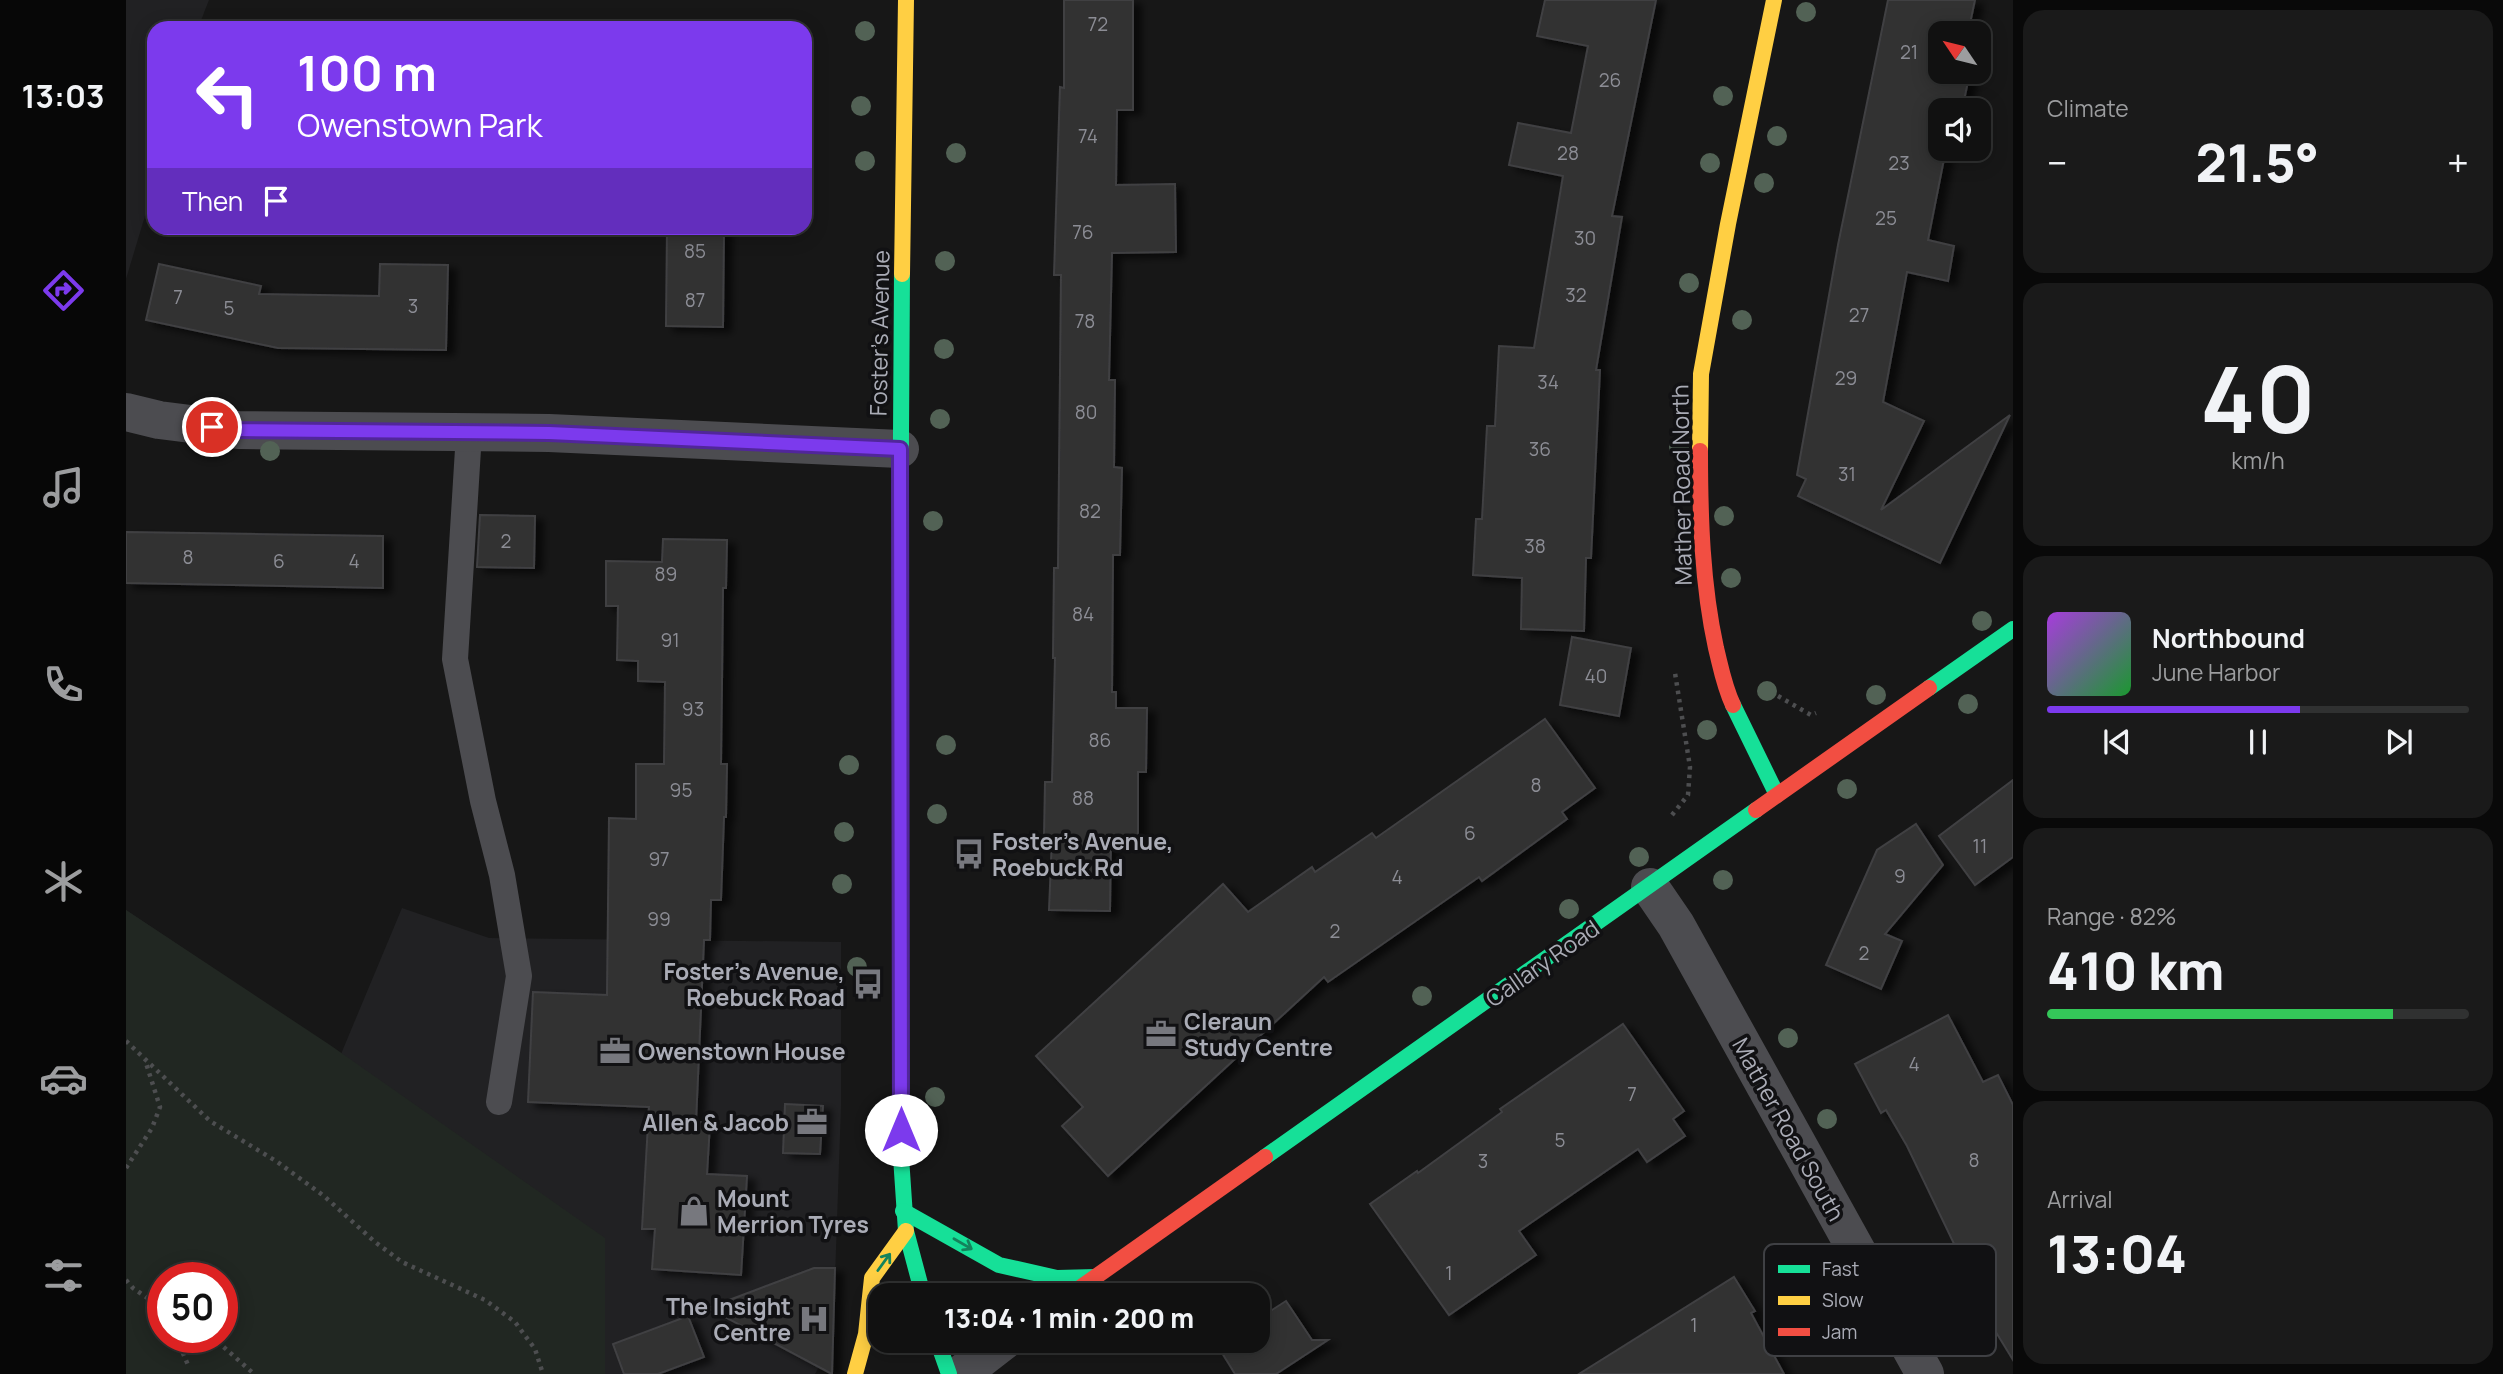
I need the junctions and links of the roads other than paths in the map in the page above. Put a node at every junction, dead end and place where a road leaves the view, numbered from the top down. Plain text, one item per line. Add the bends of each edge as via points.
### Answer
1 (906, 0) edge
2 (1774, 0) edge
3 (126, 412) edge
4 (469, 433) junction
5 (900, 449) junction
6 (2013, 629) edge
7 (1777, 794) junction
8 (1650, 887) junction
9 (499, 1102) dead end
10 (903, 1211) junction
11 (906, 1231) junction
12 (1853, 1244) edge
13 (1096, 1277) junction
14 (920, 1283) edge
15 (1087, 1283) edge
16 (942, 1353) edge
17 (988, 1353) edge
18 (1915, 1356) edge
19 (855, 1374) edge
20 (949, 1374) edge
21 (961, 1374) edge
22 (1925, 1374) edge

1 - 5 street, Foster's Avenue
2 - 7 street, Mather Road North via 1702,370 1700,476 1706,599 1725,688
3 - 4 street via 238,430
4 - 5 street
4 - 9 lane via 455,659 519,976
5 - 10 street, Foster's Avenue
6 - 7 street, Callary Road
7 - 8 street, Callary Road
8 - 12 street, Mather Road South via 1683,937
8 - 13 street, Callary Road
10 - 11 street, Foster's Avenue
10 -> 13 street via 999,1265 1057,1279
11 - 14 street, Foster's Avenue
19 -> 11 street via 866,1334 872,1278
13 - 15 street, Callary Road
16 - 20 street
17 - 21 street
18 - 22 street, Mather Road South

